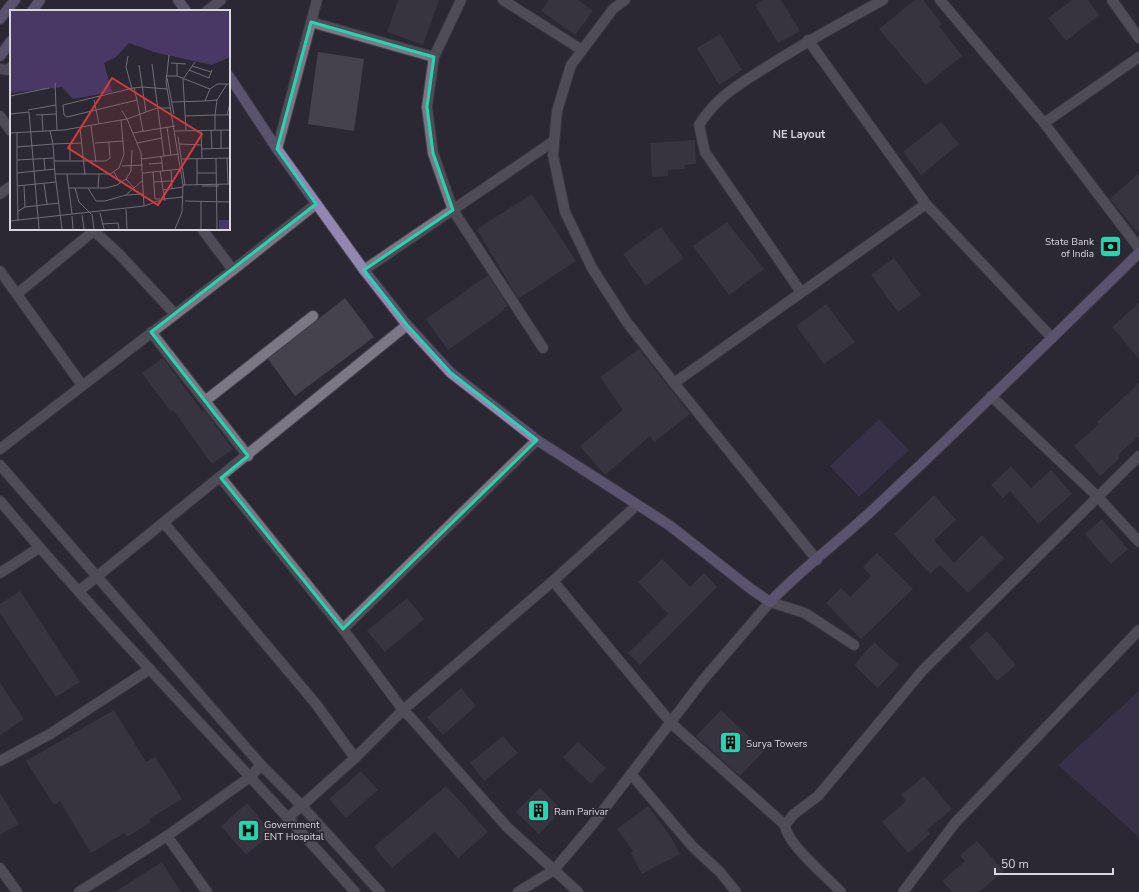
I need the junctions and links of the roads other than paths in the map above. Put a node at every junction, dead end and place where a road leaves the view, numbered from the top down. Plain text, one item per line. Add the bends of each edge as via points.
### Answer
1 (15, 0) edge
2 (40, 0) edge
3 (178, 0) edge
4 (221, 0) edge
5 (317, 0) edge
6 (461, 0) edge
7 (503, 0) edge
8 (625, 0) edge
9 (883, 0) edge
10 (940, 0) edge
11 (1112, 0) edge
12 (33, 10) edge
13 (185, 10) edge
14 (208, 10) edge
15 (0, 19) edge
16 (311, 22) junction
17 (1139, 38) edge
18 (808, 40) junction
19 (10, 42) edge
20 (582, 50) junction
21 (0, 56) edge
22 (434, 57) junction
23 (1139, 57) edge
24 (0, 68) edge
25 (10, 68) edge
26 (230, 78) edge
27 (0, 116) edge
28 (1044, 123) junction
29 (10, 130) edge
30 (554, 141) junction
31 (277, 149) junction
32 (10, 187) edge
33 (0, 194) edge
34 (316, 204) junction
35 (926, 204) junction
36 (452, 210) junction
37 (94, 230) edge
38 (203, 230) edge
39 (1139, 248) edge
40 (1139, 253) edge
41 (233, 270) junction
42 (364, 270) junction
43 (0, 271) edge
44 (801, 292) junction
45 (18, 294) junction
46 (175, 314) junction
47 (313, 316) dead end
48 (407, 325) junction
49 (151, 332) junction
50 (1052, 338) junction
51 (543, 348) dead end
52 (674, 383) junction
53 (82, 385) junction
54 (991, 396) junction
55 (205, 402) junction
56 (537, 440) junction
57 (0, 449) edge
58 (248, 456) junction
59 (1139, 456) edge
60 (0, 465) edge
61 (221, 478) junction
62 (1097, 496) junction
63 (0, 501) edge
64 (637, 505) junction
65 (164, 523) junction
66 (1139, 542) edge
67 (39, 548) junction
68 (817, 560) junction
69 (0, 573) edge
70 (96, 577) junction
71 (553, 582) junction
72 (79, 592) junction
73 (770, 602) junction
74 (343, 629) junction
75 (1139, 630) edge
76 (854, 645) dead end
77 (150, 669) junction
78 (403, 710) junction
79 (672, 724) junction
80 (355, 758) junction
81 (0, 761) edge
82 (261, 765) junction
83 (631, 774) junction
84 (250, 777) junction
85 (302, 806) junction
86 (288, 818) junction
87 (785, 825) junction
88 (168, 836) junction
89 (0, 868) edge
90 (554, 870) junction
91 (17, 892) edge
92 (79, 892) edge
93 (207, 892) edge
94 (355, 892) edge
95 (380, 892) edge
96 (518, 892) edge
97 (578, 892) edge
98 (736, 892) edge
99 (841, 892) edge
100 (903, 892) edge

1 - 15 main road
2 - 12 main road
3 - 13 main road
4 - 14 street
5 - 16 street
6 - 22 street
7 - 20 street
8 - 20 street via 613,9
9 - 18 street
10 - 28 street
11 - 17 street
16 - 22 street
16 - 31 street
18 - 35 street
18 - 44 street via 721,97 708,110 700,125 705,152
19 - 21 main road
20 - 30 street via 571,65 557,111
22 - 36 street via 427,107 434,153
23 - 28 street
24 - 25 street via 7,70
26 - 31 main road
27 - 29 street
28 - 39 street
30 - 36 street
30 - 52 street via 553,155 565,212 592,268 626,320
31 - 34 main road
32 - 33 street
34 - 41 street
34 - 42 main road
35 - 44 street
35 - 50 street
36 - 42 street
36 - 51 street
37 - 45 street
37 - 46 street
38 - 41 street
40 - 50 main road
41 - 46 street
42 - 48 main road
43 - 45 street
44 - 52 street
45 - 53 street
46 - 49 street
47 - 55 street
48 - 56 main road via 451,373
48 - 58 street
49 - 53 street
49 - 55 street
50 - 54 main road
52 - 68 street
53 - 57 street
54 - 62 street
54 - 68 main road via 884,500
55 - 58 street
56 - 64 main road
56 - 74 street
58 - 61 street
59 - 62 street
60 - 70 street
61 - 65 street
61 - 74 street
62 - 66 street
62 - 87 street via 923,670 818,796 794,814
63 - 67 street
64 - 71 street
64 - 73 main road via 670,525
65 - 70 street
65 - 80 street via 316,704
67 - 69 street
67 - 72 street
68 - 73 main road via 792,579
70 - 72 street
70 - 82 street
71 - 78 street
71 - 79 street
72 - 77 street
73 - 76 street via 805,613
73 - 79 street via 703,680
74 - 78 street
75 - 100 street via 955,823
77 - 81 street via 50,734
77 - 84 street
78 - 80 street
78 - 90 street via 507,827
79 - 83 street
79 - 87 street
80 - 85 street
82 - 84 street
82 - 85 street
83 - 90 street
83 - 98 street via 692,846 720,872
84 - 86 street
84 - 88 street
85 - 86 street
85 - 95 street
86 - 94 street
87 - 99 street via 785,833 794,845
88 - 92 street
88 - 93 street
89 - 91 street
90 - 96 street
90 - 97 street

